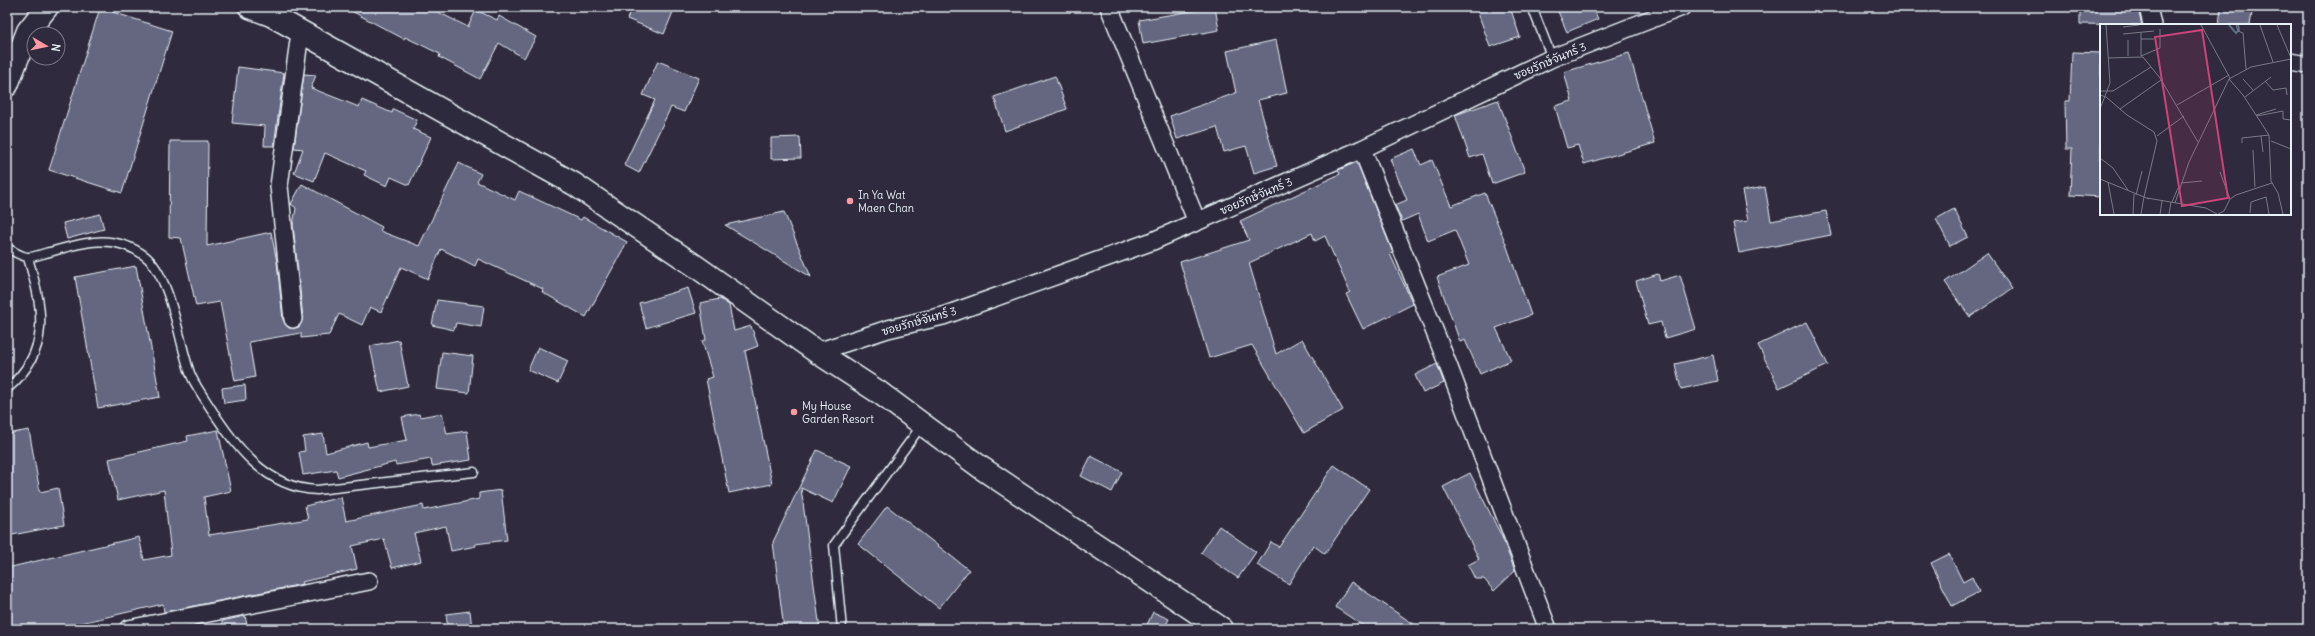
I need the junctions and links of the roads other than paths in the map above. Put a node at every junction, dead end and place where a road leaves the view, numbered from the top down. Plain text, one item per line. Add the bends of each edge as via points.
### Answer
1 (30, 7) edge
2 (47, 7) edge
3 (250, 7) edge
4 (1109, 7) edge
5 (1532, 7) edge
6 (1682, 7) edge
7 (2148, 7) edge
8 (267, 11) edge
9 (2152, 24) edge
10 (28, 26) edge
11 (32, 26) edge
12 (300, 33) junction
13 (26, 34) edge
14 (13, 50) edge
15 (1552, 58) junction
16 (2291, 62) edge
17 (2308, 65) edge
18 (7, 85) edge
19 (1362, 149) junction
20 (1197, 222) junction
21 (7, 248) edge
22 (28, 258) junction
23 (293, 319) dead end
24 (817, 352) junction
25 (7, 389) edge
26 (923, 424) junction
27 (474, 472) dead end
28 (369, 581) dead end
29 (128, 629) edge
30 (842, 629) edge
31 (1222, 629) edge
32 (1548, 629) edge

1 - 10 main road
2 - 11 main road
3 - 8 main road
4 - 20 street
5 - 15 lane
6 - 15 street, ซอยรักษ์จันทร์ 3
7 - 9 street
8 - 12 main road
12 - 23 street via 279,186
12 - 24 main road via 574,184
13 - 14 main road
14 - 18 main road
15 - 19 street, ซอยรักษ์จันทร์ 3
16 - 17 street
19 - 20 street, ซอยรักษ์จันทร์ 3
19 - 32 street via 1448,365
20 - 24 street, ซอยรักษ์จันทร์ 3 via 943,316 888,329
21 - 22 lane
22 - 25 lane via 38,292 39,334 34,356 22,376
22 - 27 lane via 88,241 107,240 145,256 162,278 190,374 242,452 264,473 282,483 317,490
24 - 26 main road
26 - 30 lane via 834,545
26 - 31 main road via 983,469
28 - 29 street

